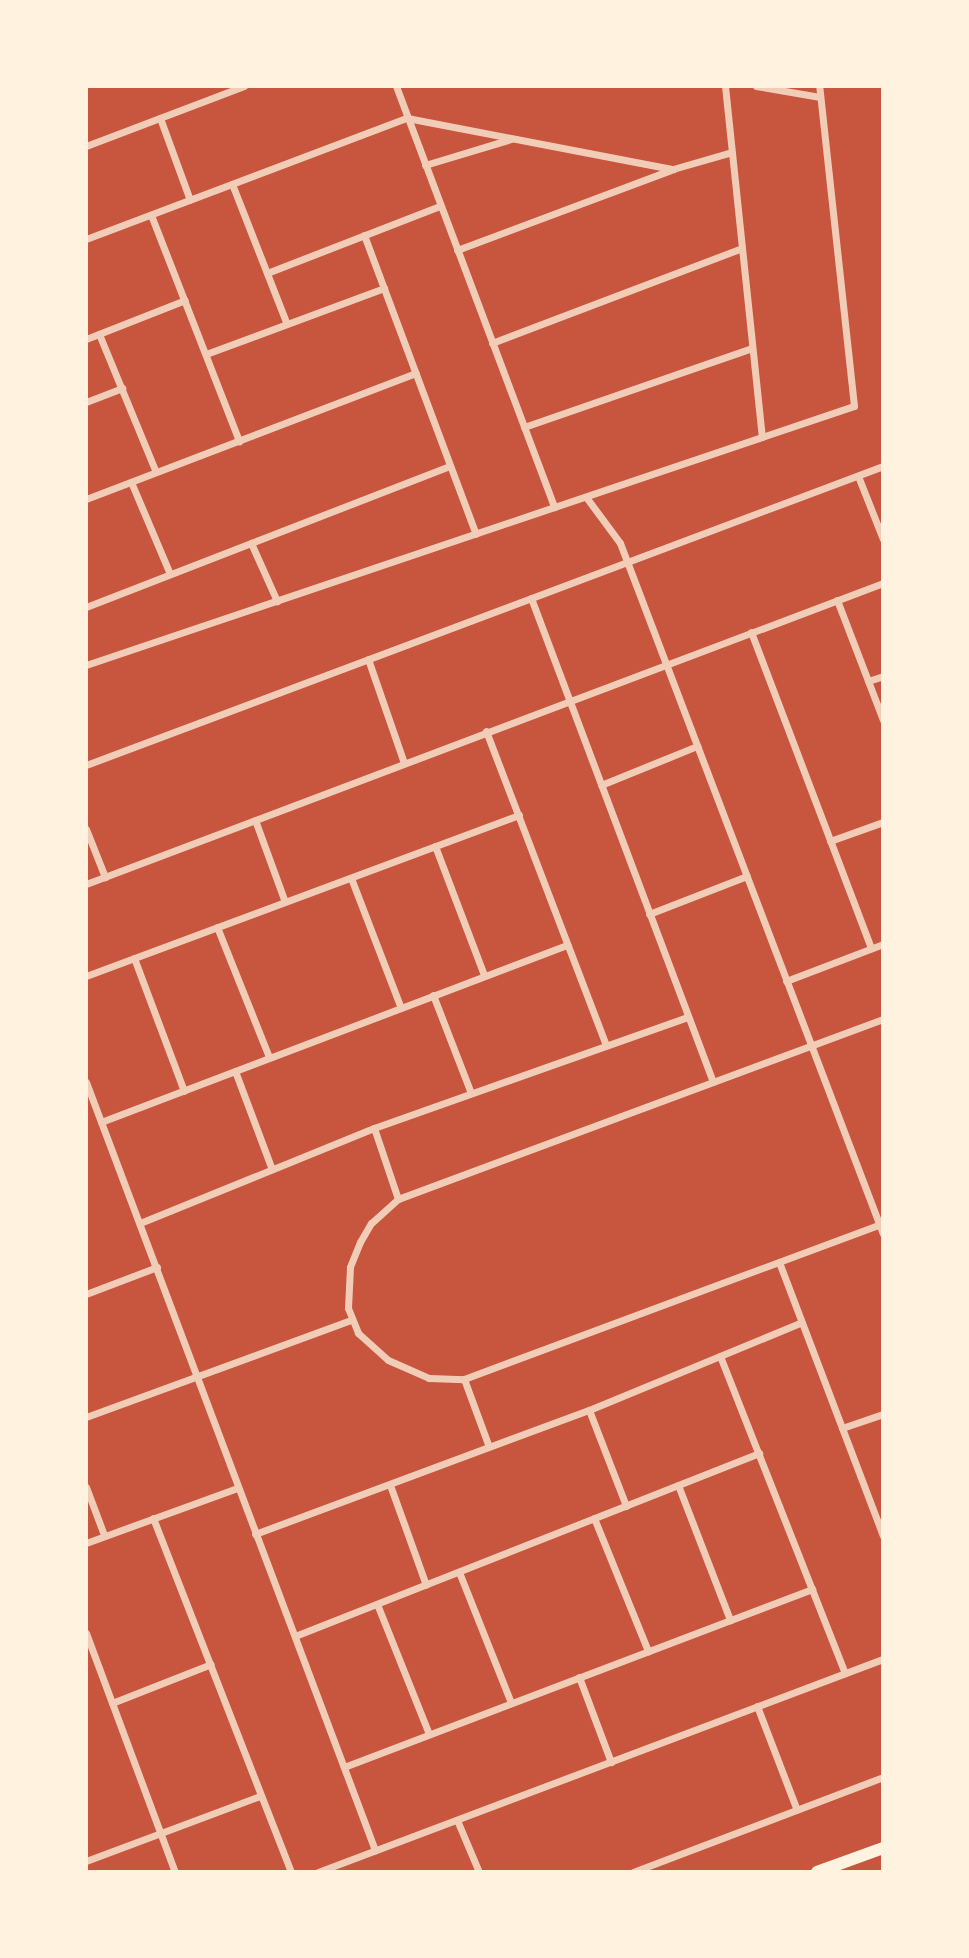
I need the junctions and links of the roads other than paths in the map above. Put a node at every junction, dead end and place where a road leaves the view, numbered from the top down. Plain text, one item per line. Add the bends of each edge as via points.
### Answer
1 (244, 86) edge
2 (396, 86) edge
3 (725, 86) edge
4 (756, 86) edge
5 (819, 86) edge
6 (820, 97) junction
7 (160, 118) junction
8 (407, 118) junction
9 (514, 138) junction
10 (86, 146) edge
11 (732, 152) junction
12 (425, 165) junction
13 (673, 169) junction
14 (232, 184) junction
15 (190, 200) junction
16 (440, 206) junction
17 (151, 215) junction
18 (364, 235) junction
19 (86, 239) edge
20 (742, 248) junction
21 (457, 250) junction
22 (267, 273) junction
23 (384, 288) junction
24 (185, 300) junction
25 (287, 324) junction
26 (99, 334) junction
27 (86, 339) edge
28 (492, 343) junction
29 (752, 348) junction
30 (206, 354) junction
31 (416, 373) junction
32 (122, 388) junction
33 (86, 402) edge
34 (524, 427) junction
35 (762, 437) junction
36 (239, 441) junction
37 (450, 466) junction
38 (883, 466) edge
39 (156, 472) junction
40 (858, 476) junction
41 (131, 482) junction
42 (586, 497) junction
43 (86, 499) edge
44 (554, 507) junction
45 (476, 534) junction
46 (883, 539) edge
47 (251, 543) junction
48 (627, 562) junction
49 (170, 574) junction
50 (883, 583) edge
51 (531, 598) junction
52 (837, 600) junction
53 (277, 601) junction
54 (86, 607) edge
55 (751, 632) junction
56 (368, 659) junction
57 (665, 663) junction
58 (86, 665) edge
59 (883, 676) edge
60 (868, 681) junction
61 (569, 700) junction
62 (883, 720) edge
63 (486, 731) junction
64 (697, 746) junction
65 (404, 763) junction
66 (86, 765) edge
67 (601, 785) junction
68 (519, 815) junction
69 (255, 820) junction
70 (883, 822) edge
71 (86, 829) edge
72 (830, 841) junction
73 (435, 846) junction
74 (747, 876) junction
75 (105, 877) junction
76 (351, 878) junction
77 (86, 884) edge
78 (285, 902) junction
79 (649, 914) junction
80 (217, 927) junction
81 (883, 944) edge
82 (568, 945) junction
83 (871, 948) junction
84 (134, 958) junction
85 (484, 975) junction
86 (86, 976) edge
87 (786, 981) junction
88 (433, 995) junction
89 (401, 1008) junction
90 (688, 1017) junction
91 (883, 1019) edge
92 (605, 1043) junction
93 (812, 1047) junction
94 (269, 1057) junction
95 (235, 1071) junction
96 (86, 1082) edge
97 (713, 1082) junction
98 (184, 1091) junction
99 (471, 1093) junction
100 (101, 1122) junction
101 (374, 1128) junction
102 (271, 1167) junction
103 (398, 1199) junction
104 (140, 1223) junction
105 (881, 1223) edge
106 (883, 1234) edge
107 (779, 1262) junction
108 (157, 1267) junction
109 (86, 1294) edge
110 (351, 1320) junction
111 (802, 1322) junction
112 (720, 1356) junction
113 (198, 1376) junction
114 (464, 1379) junction
115 (589, 1410) junction
116 (883, 1414) edge
117 (86, 1417) edge
118 (842, 1428) junction
119 (489, 1447) junction
120 (759, 1453) junction
121 (390, 1485) junction
122 (678, 1485) junction
123 (86, 1487) edge
124 (237, 1488) junction
125 (626, 1506) junction
126 (153, 1518) junction
127 (594, 1518) junction
128 (255, 1534) junction
129 (104, 1535) junction
130 (883, 1536) edge
131 (86, 1543) edge
132 (459, 1572) junction
133 (426, 1585) junction
134 (812, 1589) junction
135 (377, 1604) junction
136 (730, 1620) junction
137 (86, 1633) edge
138 (295, 1636) junction
139 (648, 1651) junction
140 (883, 1659) edge
141 (211, 1664) junction
142 (845, 1673) junction
143 (579, 1677) junction
144 (112, 1703) junction
145 (511, 1703) junction
146 (757, 1706) junction
147 (429, 1734) junction
148 (611, 1762) junction
149 (344, 1767) junction
150 (883, 1777) edge
151 (260, 1796) junction
152 (797, 1810) junction
153 (457, 1820) junction
154 (161, 1833) junction
155 (883, 1848) edge
156 (375, 1850) junction
157 (86, 1861) edge
158 (175, 1872) edge
159 (291, 1872) edge
160 (318, 1872) edge
161 (479, 1872) edge
162 (633, 1872) edge
163 (817, 1872) edge

1 - 7 street
2 - 8 street
3 - 11 street
4 - 6 street
5 - 6 street
6 - 35 street via 854,406
7 - 10 street
7 - 15 street
8 - 9 street
8 - 12 street
8 - 14 street
9 - 12 street
9 - 13 street
11 - 13 street
11 - 20 street
12 - 16 street
13 - 21 street
14 - 15 street
14 - 22 street
15 - 17 street
16 - 18 street
16 - 21 street
17 - 19 street
17 - 24 street
18 - 22 street
18 - 23 street
20 - 28 street
20 - 29 street
21 - 28 street
22 - 25 street
23 - 25 street
23 - 31 street
24 - 26 street
24 - 30 street
25 - 30 street
26 - 27 street
26 - 32 street
28 - 34 street
29 - 34 street
29 - 35 street
30 - 36 street
31 - 36 street
31 - 37 street
32 - 33 street
32 - 39 street
34 - 44 street
35 - 42 street
36 - 39 street
37 - 45 street
37 - 47 street
38 - 40 street
39 - 41 street
40 - 46 street
40 - 48 street
41 - 43 street
41 - 49 street
42 - 44 street
42 - 48 street
44 - 45 street
45 - 53 street
47 - 49 street
47 - 53 street
48 - 51 street
48 - 57 street
49 - 54 street
50 - 52 street
51 - 56 street
51 - 61 street
52 - 55 street
52 - 60 street
53 - 58 street
55 - 57 street
55 - 72 street
56 - 65 street
56 - 66 street
57 - 61 street
57 - 64 street
59 - 60 street
60 - 62 street
61 - 63 street
61 - 67 street
63 - 65 street
63 - 68 street
64 - 67 street
64 - 74 street
65 - 69 street
67 - 79 street
68 - 73 street
68 - 82 street
69 - 75 street
69 - 78 street
70 - 72 street
71 - 75 street
72 - 83 street
73 - 76 street
73 - 85 street
74 - 79 street
74 - 87 street
75 - 77 street
76 - 78 street
76 - 89 street
78 - 80 street
79 - 90 street
80 - 84 street
80 - 94 street
81 - 83 street
82 - 85 street
82 - 92 street
83 - 87 street
84 - 86 street
84 - 98 street
85 - 88 street
87 - 93 street
88 - 89 street
88 - 99 street
89 - 94 street
90 - 92 street
90 - 97 street
91 - 93 street
92 - 99 street
93 - 97 street
93 - 105 street
94 - 95 street
95 - 98 street
95 - 102 street
96 - 100 street
97 - 103 street
98 - 100 street
99 - 101 street
100 - 104 street
101 - 102 street
101 - 103 street
102 - 104 street
103 - 110 street via 371,1223 360,1242 348,1289
104 - 108 street
105 - 106 street
105 - 107 street
107 - 111 street
107 - 114 street
108 - 109 street
108 - 113 street
110 - 113 street
110 - 114 street via 388,1360 429,1378
111 - 112 street
111 - 118 street
112 - 115 street
112 - 120 street
113 - 117 street
113 - 124 street
114 - 119 street
115 - 119 street
115 - 125 street
116 - 118 street
118 - 130 street
119 - 121 street
120 - 122 street
120 - 134 street
121 - 128 street
121 - 133 street
122 - 125 street
122 - 136 street
123 - 129 street
124 - 126 street
124 - 128 street
125 - 127 street
126 - 129 street
126 - 141 street
127 - 132 street
127 - 139 street
128 - 138 street
129 - 131 street
132 - 133 street
132 - 145 street
133 - 135 street
134 - 136 street
134 - 142 street
135 - 138 street
135 - 147 street
136 - 139 street
137 - 144 street
138 - 149 street
139 - 143 street
140 - 142 street
141 - 144 street
141 - 151 street
142 - 146 street
143 - 145 street
143 - 148 street
144 - 154 street
145 - 147 street
146 - 148 street
146 - 152 street
147 - 149 street
148 - 153 street
149 - 156 street
150 - 152 street
151 - 154 street
151 - 159 street
152 - 162 street
153 - 156 street
153 - 161 street
154 - 157 street
154 - 158 street
155 - 163 highway
156 - 160 street

